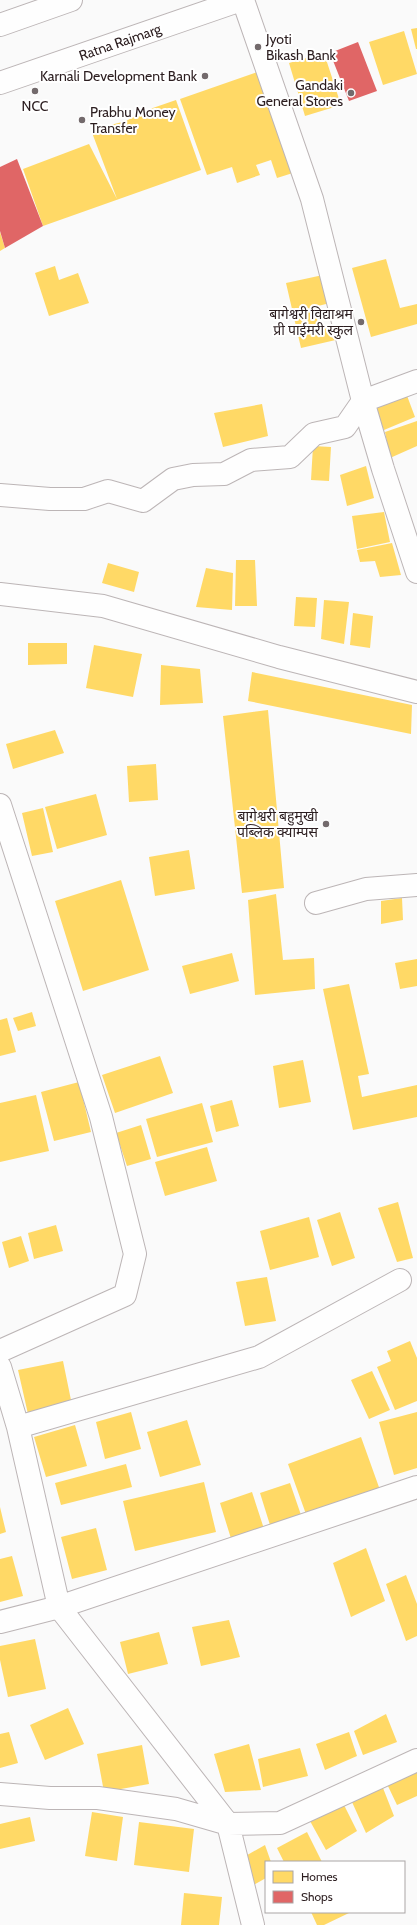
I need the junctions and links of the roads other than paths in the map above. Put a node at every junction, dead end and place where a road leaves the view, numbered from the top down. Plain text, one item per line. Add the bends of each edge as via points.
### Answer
1 (71, 0) edge
2 (242, 0) edge
3 (0, 25) edge
4 (0, 83) edge
5 (417, 381) edge
6 (363, 401) junction
7 (0, 495) edge
8 (417, 572) edge
9 (0, 594) edge
10 (417, 692) edge
11 (0, 805) edge
12 (417, 885) edge
13 (316, 903) dead end
14 (400, 1280) dead end
15 (0, 1351) edge
16 (0, 1367) edge
17 (18, 1427) junction
18 (417, 1487) edge
19 (59, 1608) junction
20 (0, 1622) edge
21 (417, 1760) edge
22 (0, 1794) edge
23 (228, 1824) junction
24 (252, 1925) edge

1 - 3 main road
2 - 4 main road, Ratna Rajmarg
2 - 6 main road via 312,199
5 - 6 main road
6 - 7 main road via 345,427 314,434 290,458 251,460 224,474 172,479 143,501 108,491 84,499
6 - 8 main road via 382,470
9 - 10 main road via 103,606
11 - 15 main road via 101,1117 135,1254 125,1295
12 - 13 main road via 366,889
14 - 17 main road via 259,1357
16 - 17 main road
17 - 19 main road
18 - 19 main road
19 - 20 main road
19 - 23 main road
21 - 23 main road via 280,1823
22 - 23 main road via 98,1798 176,1809
23 - 24 main road

